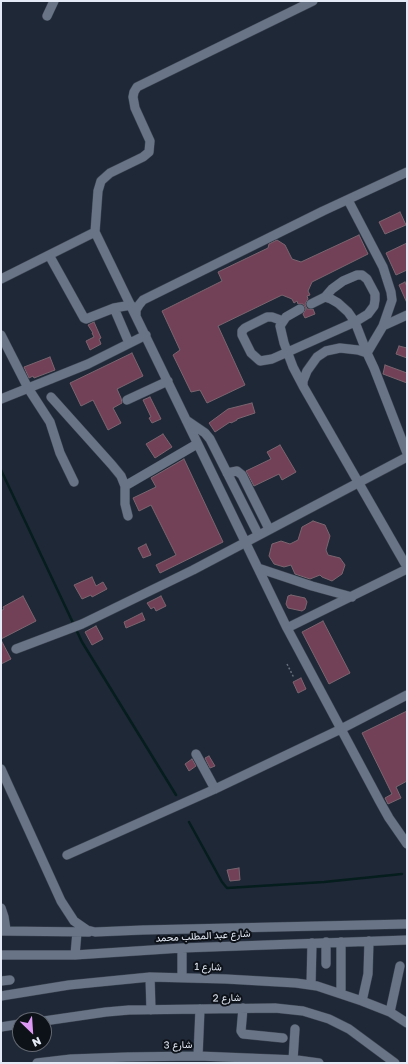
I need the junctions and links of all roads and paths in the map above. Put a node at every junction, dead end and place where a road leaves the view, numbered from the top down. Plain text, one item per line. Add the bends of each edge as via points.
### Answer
1 (54, 1) edge
2 (313, 1) edge
3 (47, 16) dead end
4 (407, 172) edge
5 (348, 200) junction
6 (95, 232) junction
7 (49, 255) junction
8 (1, 279) edge
9 (126, 296) junction
10 (325, 297) junction
11 (143, 300) junction
12 (311, 304) dead end
13 (131, 305) junction
14 (114, 308) junction
15 (300, 309) dead end
16 (136, 315) junction
17 (407, 315) edge
18 (282, 321) junction
19 (355, 322) junction
20 (383, 326) junction
21 (1, 335) edge
22 (146, 335) junction
23 (130, 343) junction
24 (288, 353) junction
25 (367, 353) junction
26 (168, 381) junction
27 (303, 386) junction
28 (28, 388) junction
29 (51, 397) dead end
30 (1, 399) edge
31 (127, 400) dead end
32 (185, 419) junction
33 (197, 444) junction
34 (407, 453) edge
35 (407, 457) edge
36 (226, 473) junction
37 (74, 482) dead end
38 (358, 483) junction
39 (125, 486) junction
40 (128, 516) dead end
41 (269, 529) junction
42 (258, 534) junction
43 (246, 543) junction
44 (258, 568) junction
45 (407, 568) edge
46 (352, 597) junction
47 (287, 628) junction
48 (16, 649) dead end
49 (287, 664) dead end
50 (294, 678) dead end
51 (407, 695) edge
52 (341, 729) junction
53 (196, 754) dead end
54 (1, 769) edge
55 (215, 788) junction
56 (407, 844) edge
57 (68, 854) dead end
58 (1, 908) edge
59 (407, 924) edge
60 (4, 930) edge
61 (77, 932) junction
62 (95, 932) junction
63 (407, 940) edge
64 (370, 941) junction
65 (326, 942) junction
66 (341, 942) junction
67 (312, 943) junction
68 (182, 948) junction
69 (1, 955) edge
70 (75, 955) junction
71 (326, 964) dead end
72 (400, 966) dead end
73 (150, 977) junction
74 (182, 977) junction
75 (311, 985) junction
76 (341, 994) junction
77 (1, 996) edge
78 (362, 1001) junction
79 (243, 1008) junction
80 (200, 1009) junction
81 (151, 1010) junction
82 (390, 1012) junction
83 (52, 1020) edge
84 (407, 1023) edge
85 (12, 1025) edge
86 (1, 1027) edge
87 (295, 1029) dead end
88 (283, 1038) dead end
89 (198, 1056) junction
90 (293, 1060) junction
91 (52, 1062) edge
92 (37, 1063) edge
93 (319, 1063) edge
94 (395, 1063) edge

1 - 3 street
2 - 6 street via 137,87 133,97 135,108 150,141 149,152 101,180
4 - 5 street
5 - 11 street
5 - 20 street via 383,267 391,292 391,304
6 - 7 street
6 - 9 street
7 - 8 street
7 - 14 street via 84,318
9 - 11 street
9 - 13 street
10 - 12 street
10 - 19 street via 338,303
10 - 19 street via 343,281 357,275 367,279 376,300 368,314
11 - 16 street via 136,310
13 - 14 street
13 - 16 street
14 - 23 street
15 - 18 street
16 - 22 street
17 - 20 street
18 - 24 street via 280,331
18 - 24 street via 267,317 245,328 242,335 251,353 260,361
19 - 24 street
19 - 25 street
20 - 25 street
21 - 28 street
22 - 23 street
22 - 26 street
23 - 28 street via 88,364
24 - 27 street
25 - 27 street via 346,348 326,351 312,363 302,381
25 - 34 street
26 - 31 street
26 - 32 street
27 - 38 street
28 - 30 street
28 - 37 street via 50,422 60,453
29 - 39 street via 112,465
32 - 33 street
32 - 36 street via 210,439
33 - 39 street
33 - 43 street
35 - 38 street
36 - 41 street via 237,471 242,475
36 - 42 street
38 - 41 street
38 - 45 street
39 - 40 street
41 - 42 street
42 - 43 street
43 - 44 street
43 - 48 street via 82,624
44 - 46 street
44 - 47 street
45 - 46 street
46 - 47 street
47 - 52 street
49 - 50 path
51 - 52 street
52 - 55 street
52 - 56 street via 380,802
53 - 55 street
54 - 62 street via 65,910 74,921
55 - 57 street
58 - 60 street
59 - 62 street
60 - 61 street
61 - 62 street
61 - 70 street
63 - 64 street, شارع عبد المطلب محمد
64 - 66 street, شارع عبد المطلب محمد
64 - 78 street via 368,974
65 - 66 street, شارع عبد المطلب محمد
65 - 67 street, شارع عبد المطلب محمد
65 - 71 street
66 - 76 street
67 - 68 street, شارع عبد المطلب محمد
67 - 75 street
68 - 70 street, شارع عبد المطلب محمد
68 - 74 street
69 - 70 street, شارع عبد المطلب محمد
72 - 82 street
73 - 74 street, شارع 1
73 - 77 street, شارع 1 via 69,985
73 - 81 street
74 - 75 street, شارع 1
75 - 76 street, شارع 1
76 - 78 street, شارع 1
78 - 82 street, شارع 1
79 - 80 street, شارع 2
79 - 88 street via 243,1034
79 - 94 street, شارع 2 via 286,1009 318,1015 349,1029
80 - 81 street, شارع 2
80 - 89 street
81 - 83 street, شارع 2 via 106,1012
82 - 84 street, شارع 1
85 - 86 street
87 - 90 street
89 - 90 street, شارع 3
89 - 91 street, شارع 3
90 - 93 street, شارع 3
91 - 92 street, شارع 3

